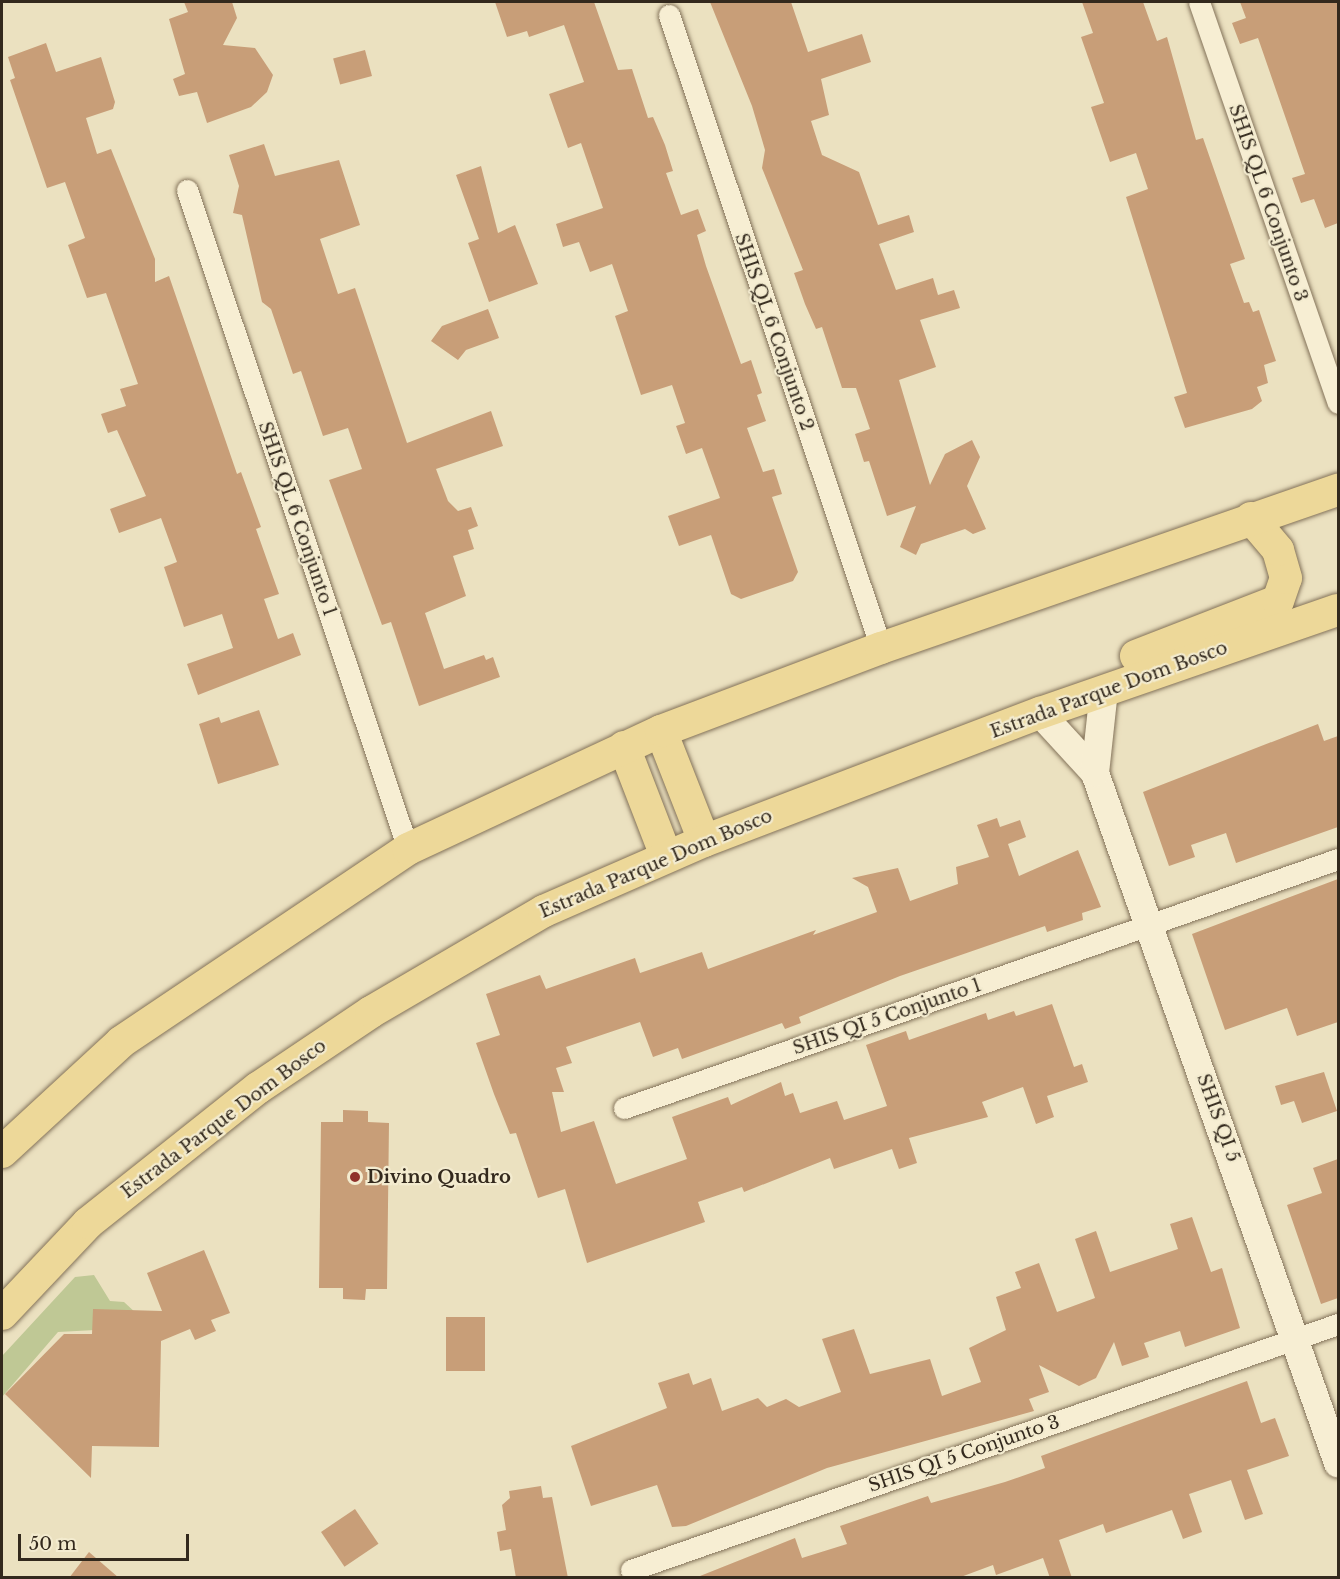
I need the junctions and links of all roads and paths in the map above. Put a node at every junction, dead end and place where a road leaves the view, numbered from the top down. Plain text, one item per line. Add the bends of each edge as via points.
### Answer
1 (1199, 2) edge
2 (669, 15) dead end
3 (187, 190) dead end
4 (1338, 403) edge
5 (1338, 490) edge
6 (1251, 518) junction
7 (1338, 610) edge
8 (881, 648) junction
9 (1104, 690) junction
10 (1040, 713) junction
11 (661, 731) junction
12 (624, 747) junction
13 (1095, 773) junction
14 (704, 841) junction
15 (408, 849) junction
16 (666, 856) junction
17 (1338, 859) edge
18 (1149, 926) junction
19 (624, 1108) dead end
20 (2, 1152) edge
21 (2, 1314) edge
22 (1338, 1324) edge
23 (1297, 1338) junction
24 (1338, 1463) edge
25 (631, 1570) dead end

1 - 4 street, SHIS QL 6 Conjunto 3
2 - 8 street, SHIS QL 6 Conjunto 2
3 - 15 street, SHIS QL 6 Conjunto 1
5 - 6 main road
6 - 8 main road
6 - 9 main road via 1278,550 1286,578 1278,601 1125,659
7 - 9 main road, Estrada Parque Dom Bosco
8 - 11 main road
9 - 10 main road, Estrada Parque Dom Bosco
9 - 13 street, SHIS QI 5
10 - 13 street, SHIS QI 5
10 - 14 main road, Estrada Parque Dom Bosco
11 - 12 main road
11 - 14 main road
12 - 15 main road
12 - 16 main road
13 - 18 street, SHIS QI 5
14 - 16 main road, Estrada Parque Dom Bosco
15 - 20 main road via 243,954 121,1042
16 - 21 main road, Estrada Parque Dom Bosco via 509,929 371,1012 258,1088 88,1223
17 - 18 street, SHIS QI 5 Conjunto 1
18 - 19 street, SHIS QI 5 Conjunto 1
18 - 23 street, SHIS QI 5
22 - 23 street, SHIS QI 5 Conjunto 3
23 - 24 street, SHIS QI 5
23 - 25 street, SHIS QI 5 Conjunto 3

